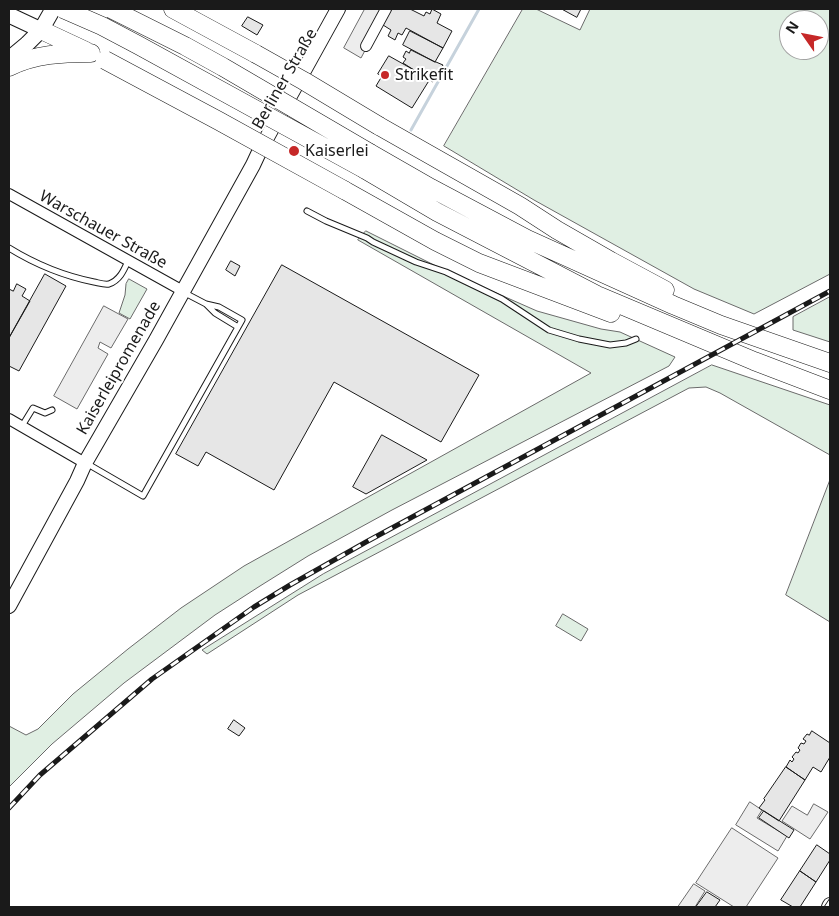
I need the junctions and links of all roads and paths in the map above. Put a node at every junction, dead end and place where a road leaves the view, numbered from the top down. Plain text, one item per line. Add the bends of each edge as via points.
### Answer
1 (53, 9) edge
2 (64, 9) edge
3 (112, 9) edge
4 (173, 9) edge
5 (338, 9) edge
6 (346, 9) edge
7 (386, 9) edge
8 (9, 15) edge
9 (41, 30) junction
10 (366, 46) dead end
11 (98, 56) junction
12 (9, 60) edge
13 (9, 67) edge
14 (367, 161) junction
15 (254, 165) junction
16 (9, 194) edge
17 (307, 211) dead end
18 (9, 248) edge
19 (128, 261) junction
20 (183, 291) junction
21 (206, 304) junction
22 (713, 322) junction
23 (238, 327) junction
24 (636, 339) dead end
25 (705, 341) junction
26 (830, 363) edge
27 (830, 390) edge
28 (52, 410) dead end
29 (9, 419) edge
30 (22, 426) junction
31 (85, 463) junction
32 (9, 588) edge
33 (9, 606) edge

1 - 9 main road
2 - 14 highway, bridge
3 - 14 highway, bridge via 223,67
4 - 22 highway, bridge via 520,206 668,292
5 - 15 main road, Berliner Straße
6 - 15 main road, Berliner Straße
7 - 10 street
8 - 9 main road
9 - 11 highway
9 - 12 main road
11 - 13 highway via 52,54 33,57
11 - 25 highway, bridge via 479,263 634,321
14 - 22 highway via 431,188 527,239
14 - 25 highway via 437,212 597,294
15 - 20 main road, Berliner Straße
16 - 19 street, Warschauer Straße
17 - 24 lane via 502,299 549,330 610,345
18 - 19 lane via 49,269 108,285 117,280
19 - 20 street, Warschauer Straße
20 - 21 lane
20 - 31 main road, Kaiserleipromenade
21 - 23 lane via 214,314
21 - 23 lane via 242,320
22 - 26 highway
23 - 31 lane via 143,496
25 - 27 highway
28 - 30 lane via 45,413 33,408
29 - 30 street
30 - 31 street
31 - 32 main road, Kaiserleipromenade via 70,481
31 - 33 main road, Kaiserleipromenade

